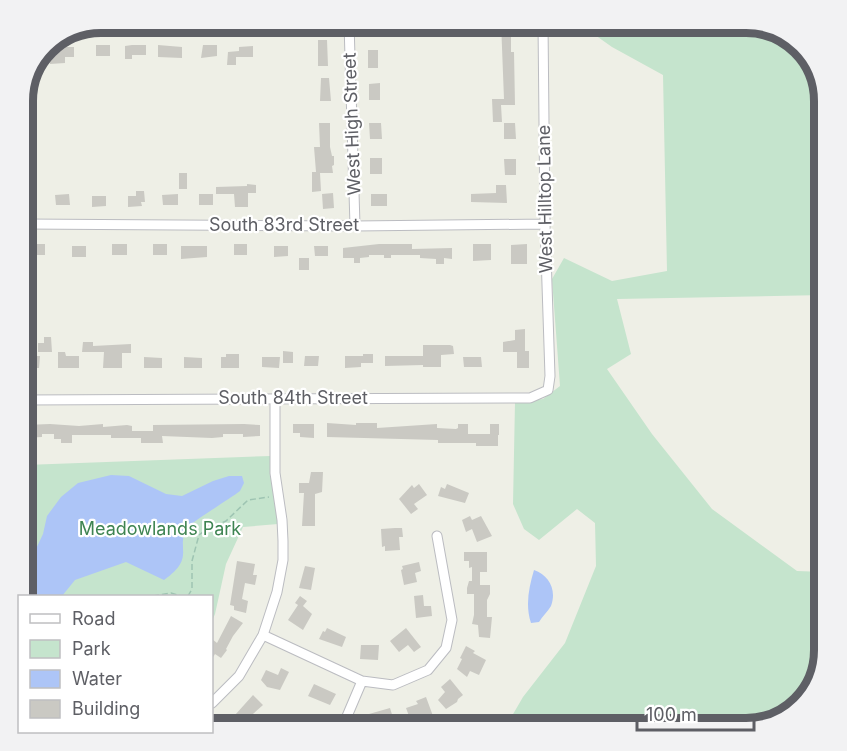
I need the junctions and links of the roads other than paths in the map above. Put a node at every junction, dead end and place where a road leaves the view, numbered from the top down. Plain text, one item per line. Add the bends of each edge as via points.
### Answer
1 (349, 33) edge
2 (543, 33) edge
3 (33, 224) edge
4 (545, 224) junction
5 (355, 226) junction
6 (549, 376) joint
7 (275, 398) junction
8 (33, 400) edge
9 (437, 536) dead end
10 (263, 635) junction
11 (362, 681) junction
12 (213, 702) edge
13 (347, 718) edge

1 - 5 street, West High Street
2 - 4 street, West Hilltop Lane
3 - 5 street, South 83rd Street
4 - 5 street, South 83rd Street
4 - 6 street, West Hilltop Lane
6 - 7 street, South 84th Street via 548,390 530,398
7 - 8 street, South 84th Street
7 - 10 street via 275,472 283,560
9 - 11 street via 452,620 446,648 428,670 393,685
10 - 11 street
10 - 12 street via 239,676
11 - 13 street

